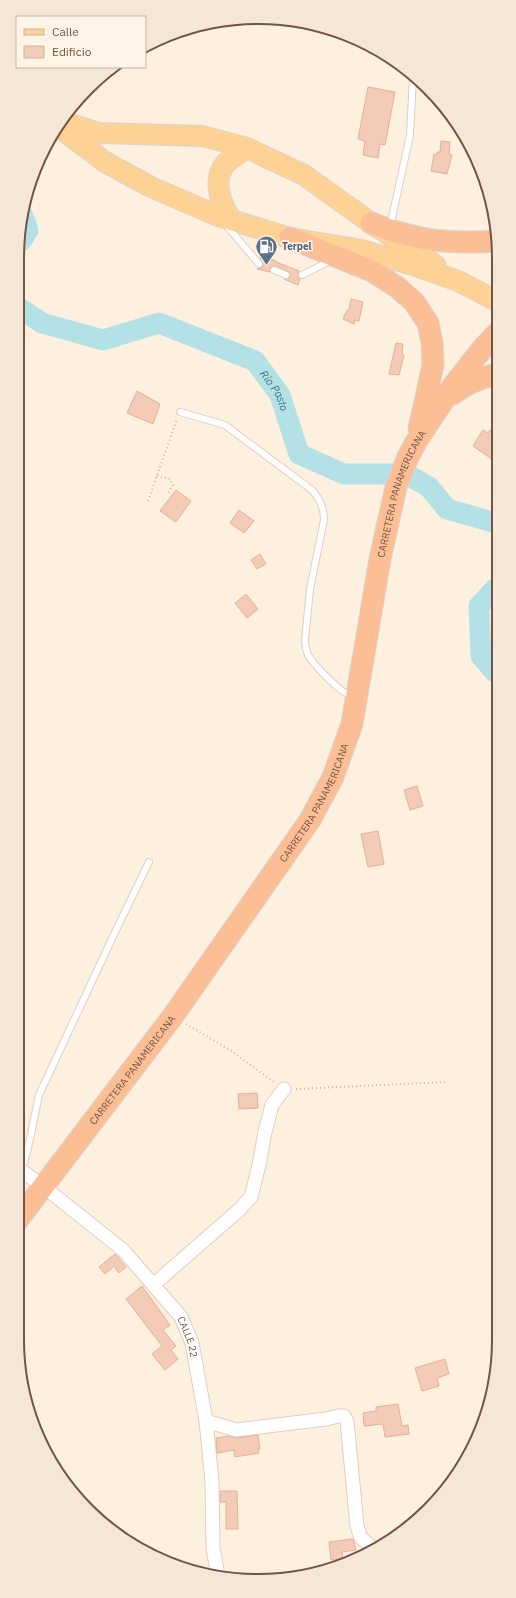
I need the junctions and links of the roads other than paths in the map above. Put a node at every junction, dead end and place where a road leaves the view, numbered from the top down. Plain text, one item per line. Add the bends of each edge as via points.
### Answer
1 (413, 83) edge
2 (67, 123) edge
3 (62, 130) edge
4 (247, 148) junction
5 (224, 217) junction
6 (380, 227) junction
7 (290, 238) junction
8 (491, 241) edge
9 (337, 258) junction
10 (258, 264) dead end
11 (274, 270) dead end
12 (286, 275) dead end
13 (302, 275) dead end
14 (458, 282) junction
15 (492, 299) edge
16 (492, 338) edge
17 (491, 378) edge
18 (442, 403) junction
19 (180, 412) road end
20 (412, 451) junction
21 (357, 696) junction
22 (149, 862) dead end
23 (284, 1089) road end
24 (24, 1160) edge
25 (24, 1172) edge
26 (44, 1187) junction
27 (24, 1213) edge
28 (153, 1285) junction
29 (206, 1421) junction
30 (370, 1545) edge
31 (217, 1571) edge

1 - 6 lane via 410,135
2 - 4 main road via 99,133 203,136
3 - 5 main road via 105,162 151,187
4 - 5 main road via 227,162 220,174 220,197
4 - 6 main road via 304,176
5 - 7 main road
5 - 10 lane
6 - 8 highway via 427,240 466,243
6 - 14 main road
7 - 9 highway
7 - 14 main road via 362,250
9 - 13 lane
9 - 20 highway via 372,271 397,287 414,302 428,323 433,365
11 - 12 lane
14 - 15 main road
16 - 18 highway, CARRETERA PANAMERICANA
17 - 18 highway via 459,389
18 - 20 highway, CARRETERA PANAMERICANA
19 - 21 lane via 225,425 312,490 320,500 324,520 310,589 304,640 313,663 337,686 348,694
20 - 21 highway, CARRETERA PANAMERICANA via 396,487 380,559
21 - 26 highway, CARRETERA PANAMERICANA via 352,724 334,777 310,820 173,1016
22 - 24 lane via 40,1095
23 - 28 street via 272,1105 251,1197
25 - 26 street, CALLE 22
26 - 27 highway, CARRETERA PANAMERICANA
26 - 28 street, CALLE 22 via 123,1250
28 - 29 street, CALLE 22 via 181,1317 192,1343
29 - 30 street via 236,1430 344,1416 347,1421 357,1526 361,1538
29 - 31 street, CALLE 22 via 212,1481 213,1548

